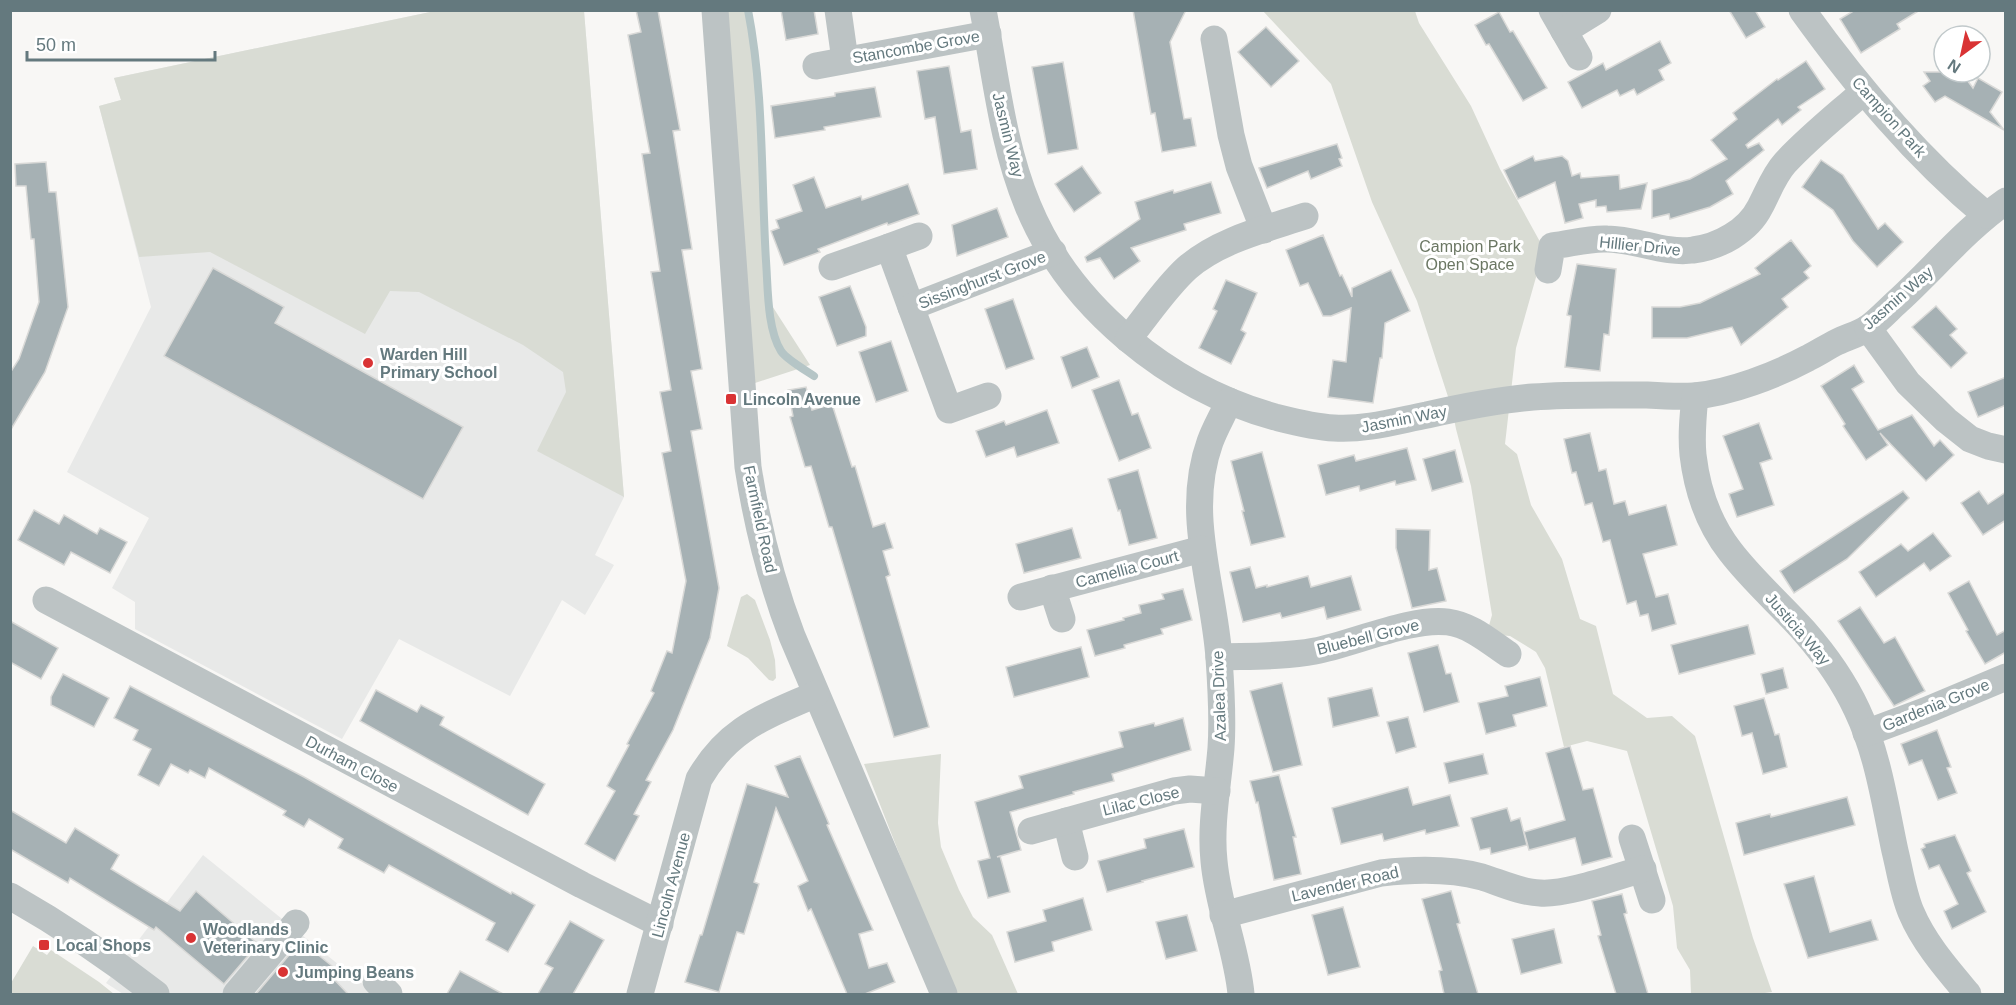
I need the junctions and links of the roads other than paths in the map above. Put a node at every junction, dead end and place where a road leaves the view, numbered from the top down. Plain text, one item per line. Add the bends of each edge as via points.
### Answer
1 (715, 10) edge
2 (838, 10) edge
3 (1598, 10) edge
4 (1802, 10) edge
5 (1558, 21) edge
6 (985, 22) edge
7 (1214, 39) dead end
8 (1579, 57) dead end
9 (845, 60) junction
10 (816, 66) dead end
11 (1863, 92) junction
12 (1996, 208) edge
13 (1305, 216) dead end
14 (1264, 230) junction
15 (919, 236) dead end
16 (889, 247) junction
17 (1053, 252) junction
18 (832, 267) dead end
19 (1548, 270) dead end
20 (911, 307) junction
21 (1868, 328) junction
22 (1128, 339) junction
23 (988, 396) dead end
24 (1695, 396) junction
25 (1229, 401) junction
26 (2006, 450) edge
27 (1202, 549) junction
28 (1052, 588) junction
29 (1021, 597) dead end
30 (46, 600) dead end
31 (1062, 619) dead end
32 (1509, 654) dead end
33 (1219, 657) junction
34 (2006, 677) edge
35 (816, 694) junction
36 (1866, 733) junction
37 (1217, 791) junction
38 (1066, 821) junction
39 (1031, 831) dead end
40 (1632, 838) dead end
41 (1076, 857) dead end
42 (1643, 869) junction
43 (10, 896) edge
44 (1652, 900) dead end
45 (1223, 915) junction
46 (296, 923) dead end
47 (660, 924) junction
48 (156, 994) edge
49 (236, 994) edge
50 (640, 994) edge
51 (944, 994) edge
52 (1241, 994) edge
53 (1968, 994) edge

1 - 35 street, Farmfield Road via 748,467 772,577
2 - 9 street, Stancombe Grove
3 - 5 street
4 - 11 street, Campion Park
5 - 8 street
6 - 9 street, Stancombe Grove
6 - 17 street, Jasmin Way via 1007,144 1029,209
7 - 14 street via 1236,94 1239,166
9 - 10 street, Stancombe Grove
11 - 12 street, Campion Park via 1965,198
11 - 19 street, Hillier Drive via 1783,165 1759,209 1724,241 1702,249 1678,251 1606,239 1552,246
12 - 21 street, Jasmin Way
13 - 14 street
14 - 22 street via 1215,249 1188,268
15 - 16 street
16 - 18 street
16 - 20 street, Sissinghurst Grove
17 - 20 street, Sissinghurst Grove
17 - 22 street, Jasmin Way via 1092,304
20 - 23 street, Sissinghurst Grove via 949,410
21 - 24 street, Jasmin Way via 1781,371
21 - 26 street via 1908,383 1946,420 1970,439
22 - 25 street, Jasmin Way via 1176,374
24 - 25 street, Jasmin Way via 1536,397 1482,403 1352,428 1310,426
24 - 36 street, Justicia Way via 1693,453 1709,516 1729,550 1823,655 1857,710
25 - 27 street, Azalea Drive via 1204,466
27 - 28 street, Camellia Court
27 - 33 street, Azalea Drive
28 - 29 street, Camellia Court
28 - 31 street, Camellia Court
30 - 47 street, Durham Close
32 - 33 street, Bluebell Grove via 1462,626 1435,622 1315,651
33 - 37 street, Azalea Drive via 1221,744
34 - 36 street, Gardenia Grove
35 - 47 street, Lincoln Avenue via 750,725 726,742 709,761 699,779
35 - 51 street, Farmfield Road
36 - 53 street, Justicia Way via 1911,912 1926,941
37 - 38 street, Lilac Close via 1174,792
37 - 45 street, Azalea Drive via 1213,860
38 - 39 street, Lilac Close
38 - 41 street
40 - 42 street
42 - 44 street
42 - 45 street, Lavender Road via 1549,894 1520,891 1457,872 1401,870
43 - 48 street via 52,920
45 - 52 street, Azalea Drive
46 - 49 street
47 - 50 street, Lincoln Avenue

